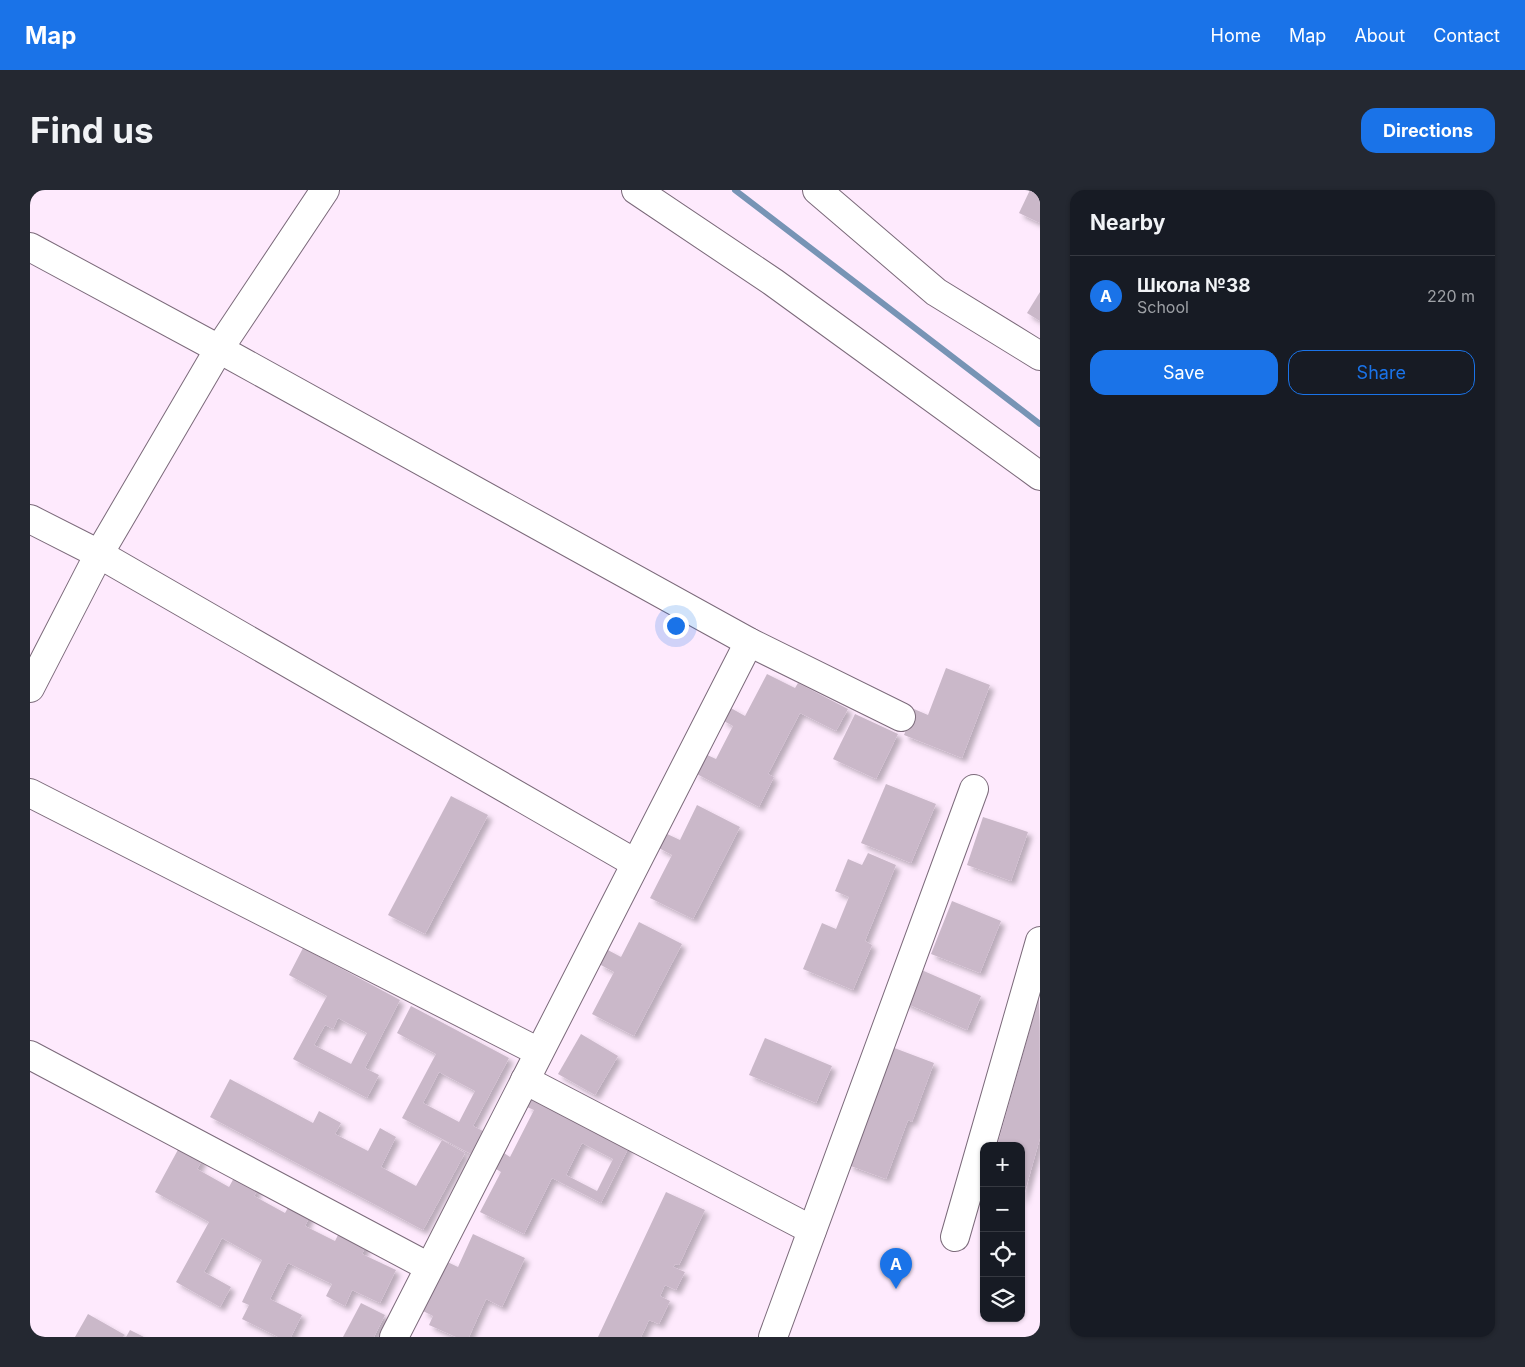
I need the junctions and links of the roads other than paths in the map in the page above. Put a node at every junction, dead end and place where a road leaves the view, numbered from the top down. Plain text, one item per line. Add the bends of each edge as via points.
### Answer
1 (324, 190) edge
2 (636, 190) edge
3 (817, 190) edge
4 (30, 247) edge
5 (219, 349) junction
6 (1040, 356) edge
7 (1040, 476) edge
8 (30, 519) edge
9 (99, 554) junction
10 (749, 642) junction
11 (30, 688) edge
12 (901, 717) dead end
13 (974, 789) dead end
14 (30, 793) edge
15 (635, 863) junction
16 (1040, 940) edge
17 (539, 1052) junction
18 (30, 1055) edge
19 (525, 1080) junction
20 (812, 1230) junction
21 (956, 1237) dead end
22 (429, 1267) junction
23 (394, 1337) edge
24 (773, 1337) edge

1 - 5 street
2 - 7 street via 773,282
3 - 6 street via 936,292
4 - 5 street
5 - 9 street
5 - 10 street
8 - 9 street
9 - 11 street
9 - 15 street
10 - 12 street
10 - 15 street
13 - 20 street
14 - 17 street
15 - 17 street
16 - 21 street
17 - 19 street
18 - 22 street
19 - 20 street
19 - 22 street
20 - 24 street
22 - 23 street

